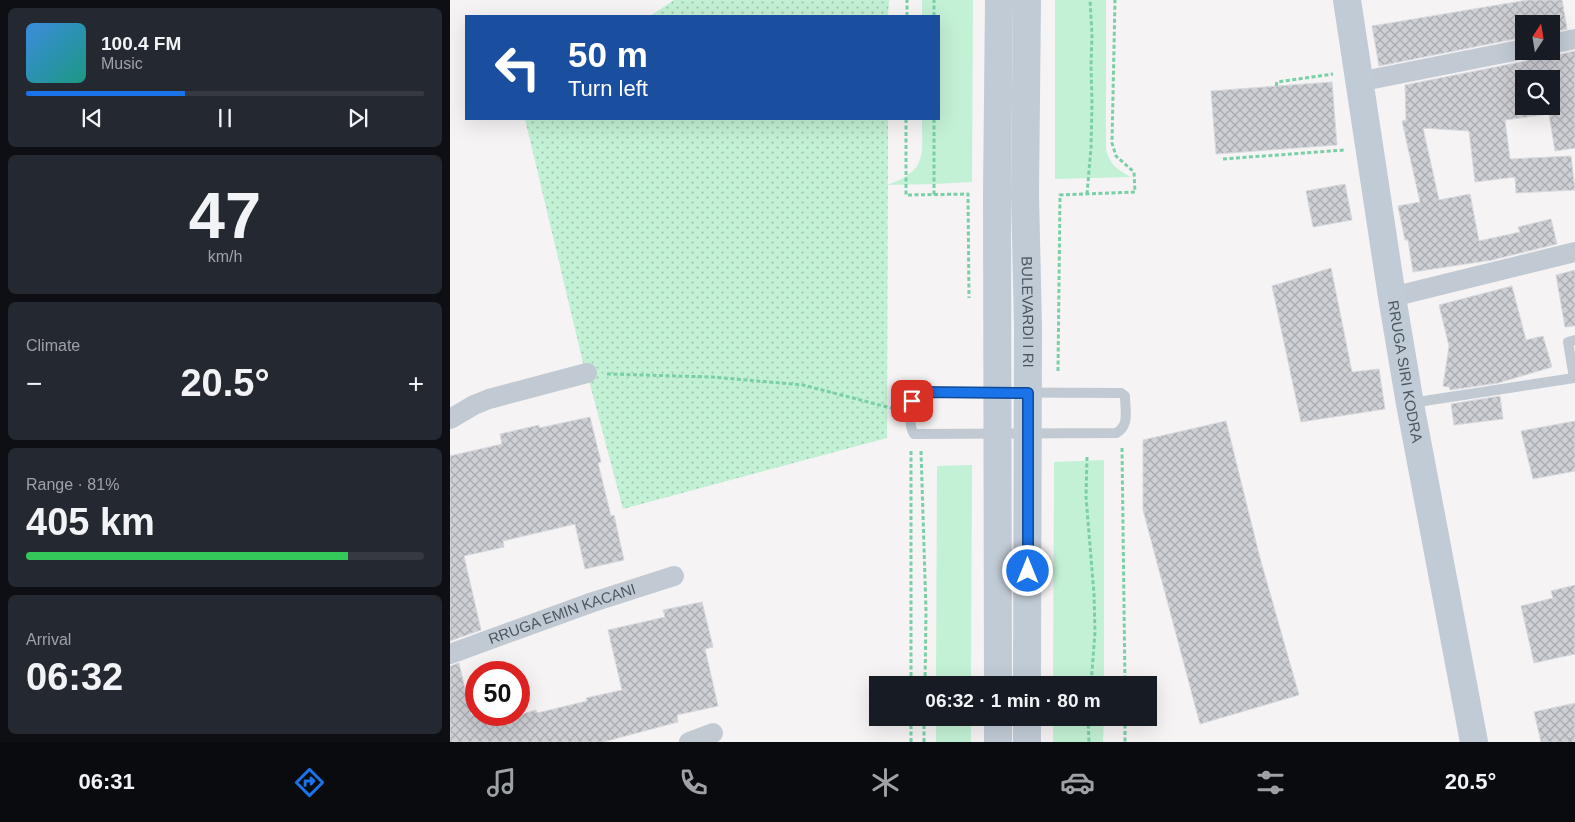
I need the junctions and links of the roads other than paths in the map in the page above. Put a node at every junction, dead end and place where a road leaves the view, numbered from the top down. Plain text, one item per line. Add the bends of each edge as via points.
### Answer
1 (999, 0) edge
2 (1027, 0) edge
3 (1346, 0) edge
4 (1575, 39) edge
5 (1560, 42) edge
6 (1515, 51) edge
7 (1358, 77) junction
8 (1575, 252) edge
9 (1392, 297) junction
10 (1575, 340) edge
11 (587, 373) road end
12 (998, 392) junction
13 (1028, 393) junction
14 (1410, 404) junction
15 (450, 419) edge
16 (999, 434) junction
17 (1028, 434) junction
18 (674, 576) dead end
19 (450, 654) edge
20 (998, 676) edge
21 (1027, 676) edge
22 (998, 726) edge
23 (1027, 726) edge
24 (714, 733) dead end
25 (689, 742) edge
26 (998, 742) edge
27 (1027, 742) edge
28 (1474, 742) edge

1 - 12 main road, BULEVARDI I RI
2 - 13 main road, BULEVARDI I RI
3 - 7 main road, RRUGA SIRI KODRA
4 - 5 street
6 - 7 street
7 - 9 main road, RRUGA SIRI KODRA
8 - 9 street
9 - 14 main road, RRUGA SIRI KODRA
10 - 14 lane via 1568,342 1574,378
11 - 15 street via 489,399
12 - 13 lane
12 - 16 main road, BULEVARDI I RI
12 - 16 lane via 921,392 912,401 910,429 914,434
13 - 17 main road, BULEVARDI I RI
13 - 17 lane via 1121,393 1125,396 1126,425 1116,433
14 - 28 main road, RRUGA SIRI KODRA
16 - 17 lane
16 - 20 main road, BULEVARDI I RI
17 - 21 main road, BULEVARDI I RI
18 - 19 street, RRUGA EMIN KACANI
22 - 26 main road
23 - 27 main road
24 - 25 street

